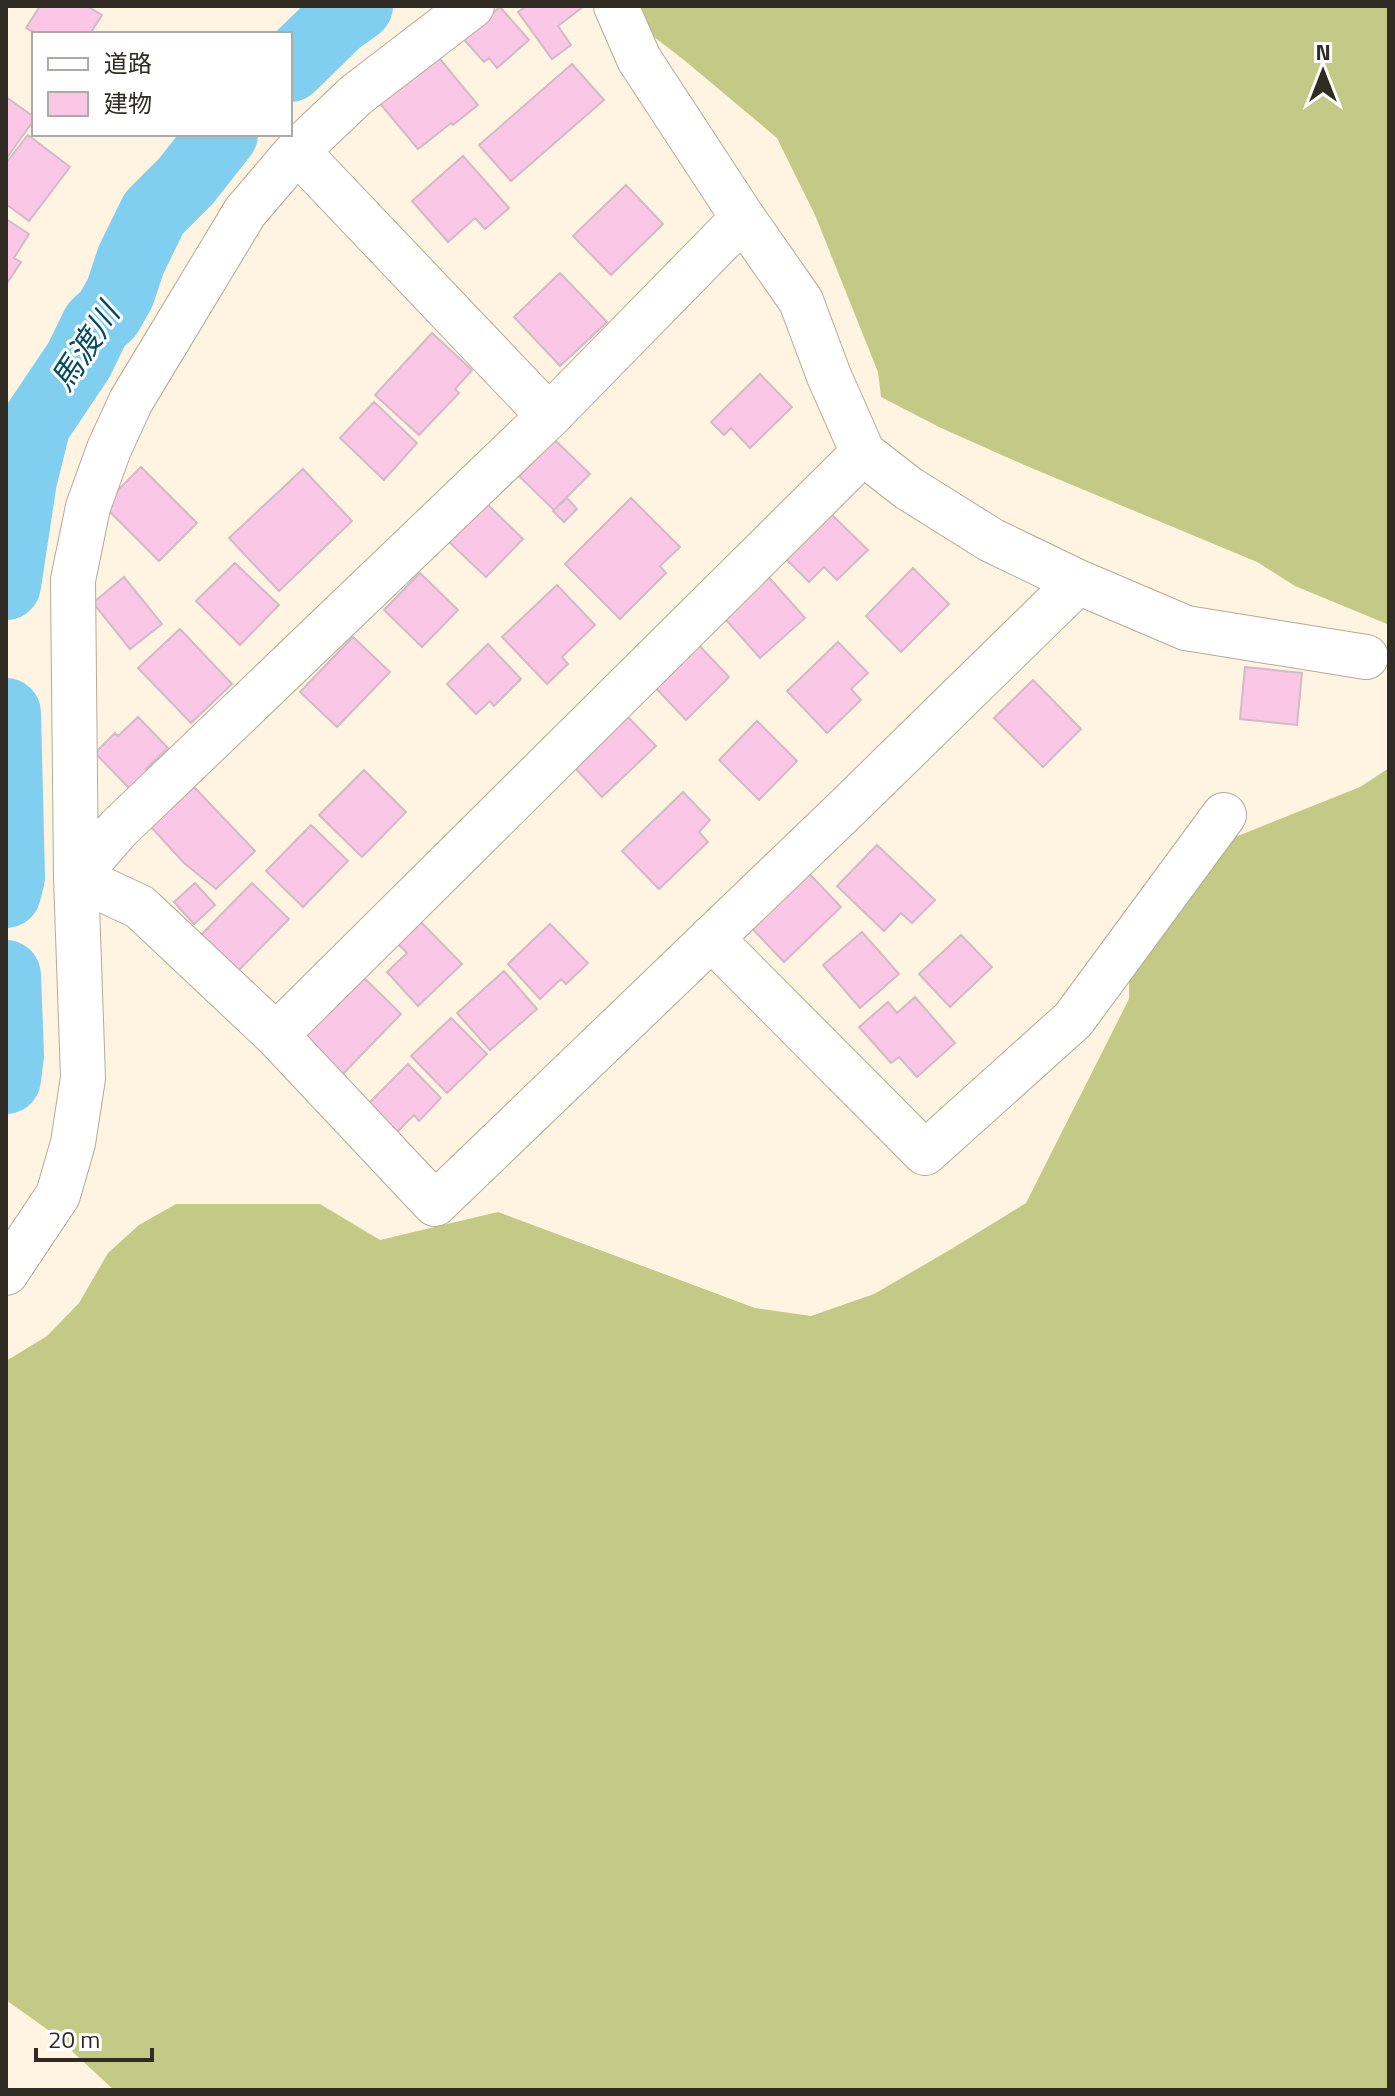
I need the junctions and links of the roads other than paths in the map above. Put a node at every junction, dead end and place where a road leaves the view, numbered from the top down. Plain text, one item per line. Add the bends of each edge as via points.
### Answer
1 (472, 6) edge
2 (616, 6) edge
3 (297, 151) junction
4 (743, 218) junction
5 (549, 416) junction
6 (863, 453) junction
7 (1078, 582) junction
8 (1366, 657) dead end
9 (1224, 815) dead end
10 (76, 877) junction
11 (711, 938) junction
12 (276, 1035) junction
13 (6, 1273) edge

1 - 3 street via 356,95
2 - 4 street via 639,59
3 - 5 street
3 - 10 street via 245,212 131,401 88,507 73,580
4 - 5 street
4 - 6 street via 801,301
5 - 10 street via 130,817
6 - 7 street via 991,540
6 - 12 street
7 - 8 street via 1186,628
7 - 11 street
9 - 11 street via 1073,1020 925,1153
10 - 12 street via 140,907
10 - 13 street via 83,1078 73,1143 58,1195
11 - 12 street via 435,1204

